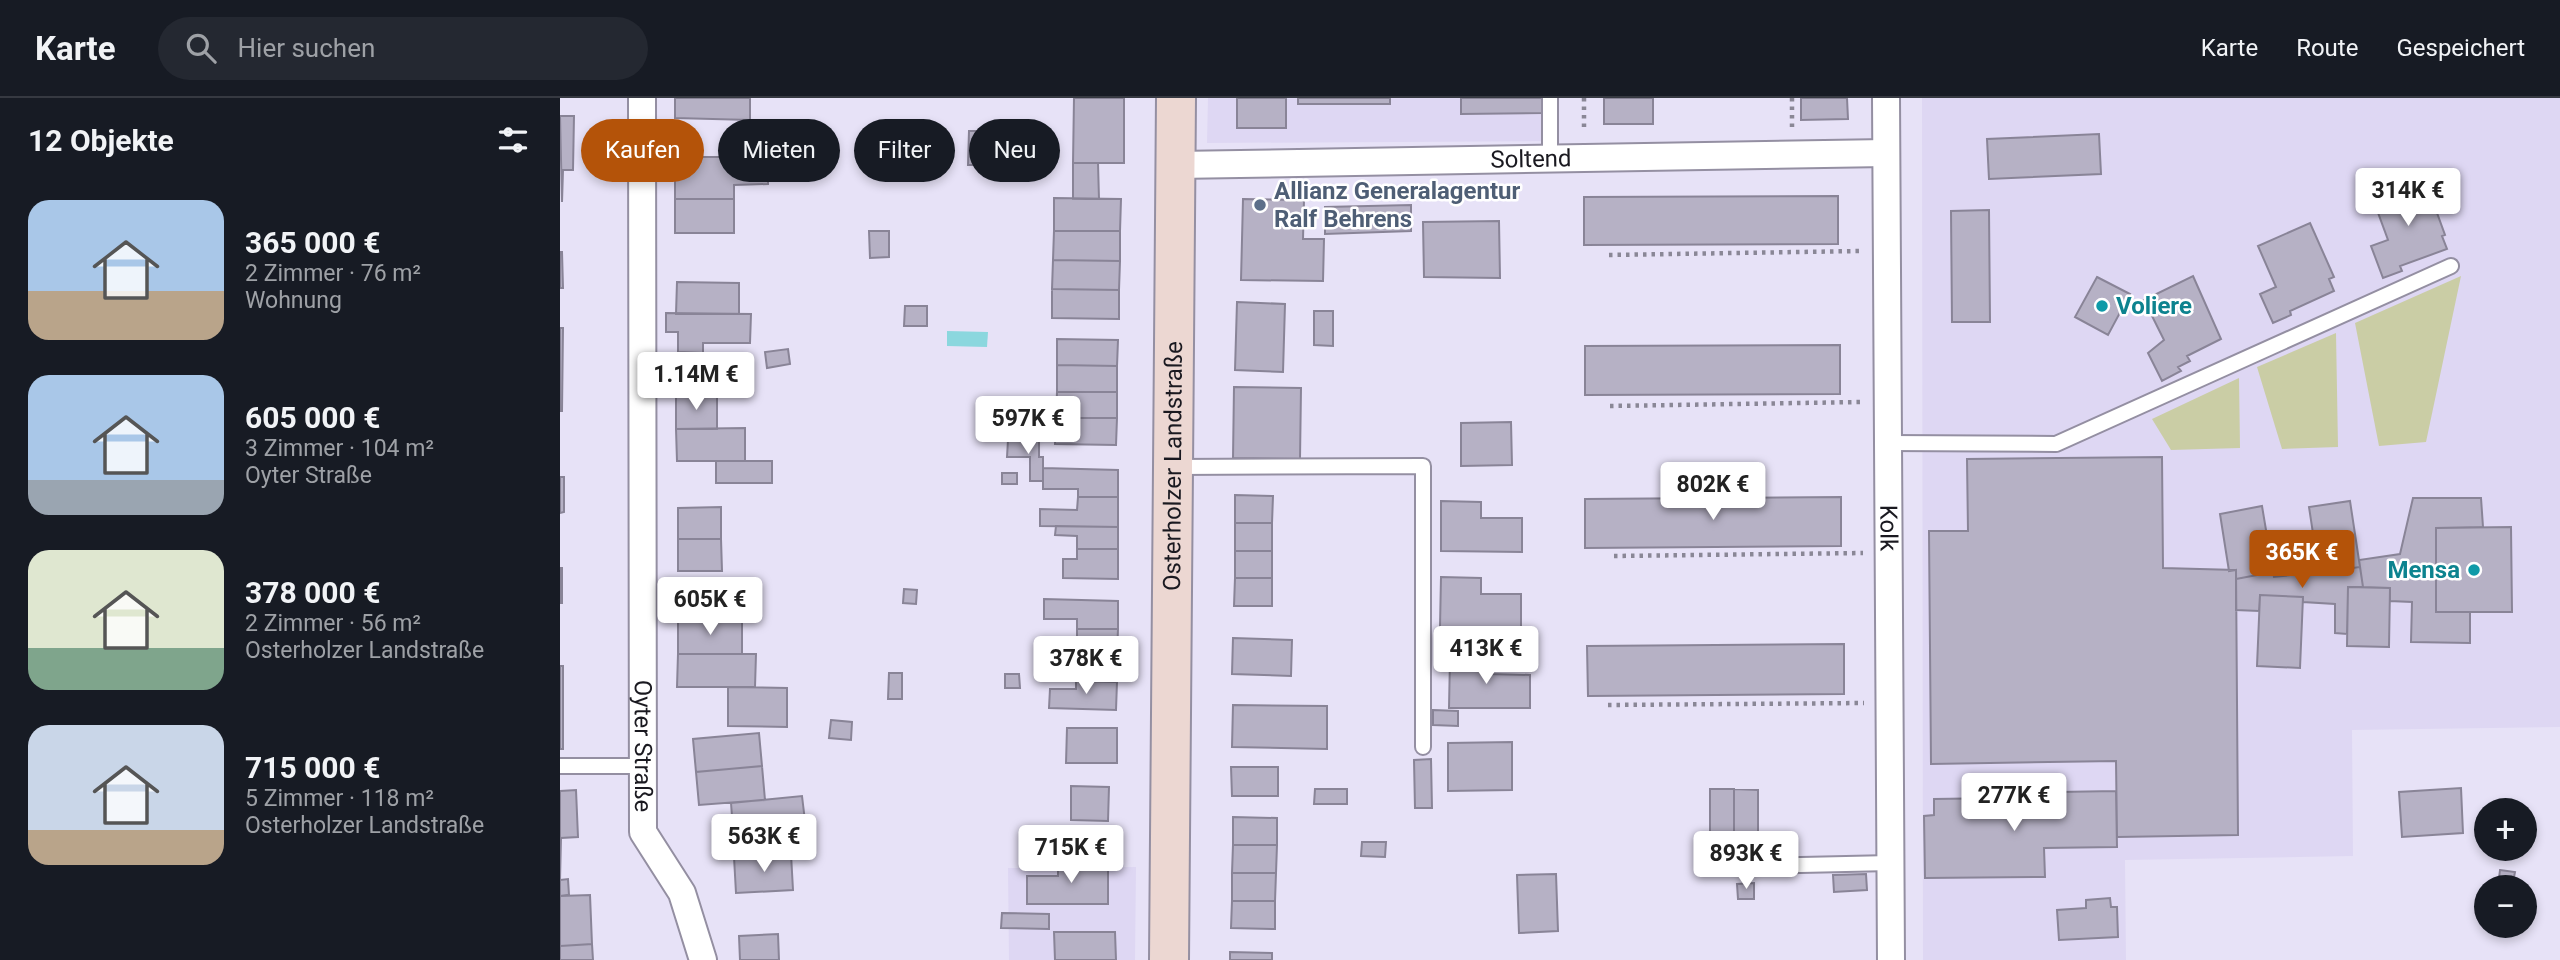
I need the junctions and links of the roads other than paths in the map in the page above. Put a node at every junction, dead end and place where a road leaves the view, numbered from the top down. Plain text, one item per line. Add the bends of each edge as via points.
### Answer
1 (642, 98) edge
2 (1177, 98) edge
3 (1550, 98) edge
4 (1886, 98) edge
5 (1886, 153) junction
6 (1550, 159) junction
7 (1176, 165) junction
8 (2451, 266) dead end
9 (1888, 443) junction
10 (1175, 467) junction
11 (1423, 747) dead end
12 (560, 766) edge
13 (643, 766) junction
14 (1891, 863) junction
15 (1760, 866) dead end
16 (703, 960) edge
17 (1169, 960) edge
18 (1891, 960) edge

1 - 13 street, Oyter Straße
2 - 7 main road, Osterholzer Landstraße
3 - 6 lane
4 - 5 street, Kolk
5 - 6 street, Soltend
5 - 9 street, Kolk
6 - 7 street, Soltend
7 - 10 main road, Osterholzer Landstraße
8 - 9 lane via 2056,444
9 - 14 street, Kolk
10 - 11 lane via 1423,466
10 - 17 main road, Osterholzer Landstraße
12 - 13 lane
13 - 16 street, Oyter Straße via 643,832 682,893
14 - 15 lane
14 - 18 street, Kolk

